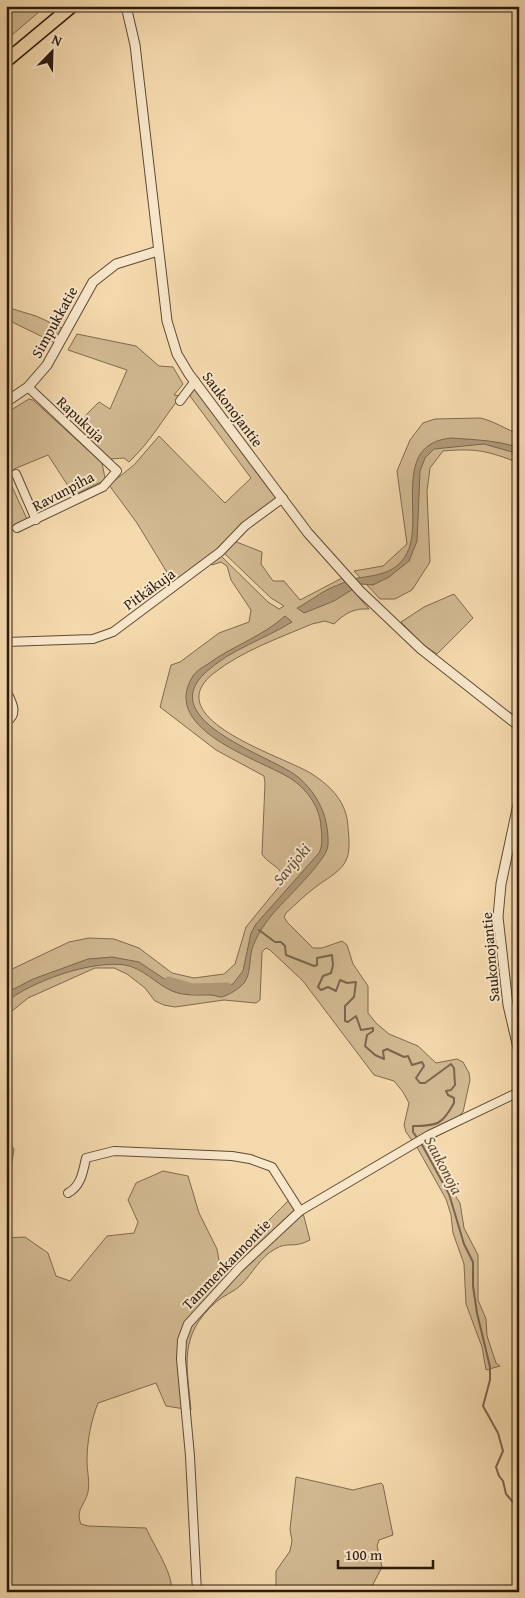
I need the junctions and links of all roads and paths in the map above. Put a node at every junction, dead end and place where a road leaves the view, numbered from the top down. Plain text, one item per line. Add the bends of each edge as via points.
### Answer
1 (72, 6) edge
2 (126, 6) edge
3 (6, 61) edge
4 (158, 251) junction
5 (195, 381) junction
6 (28, 387) junction
7 (180, 401) dead end
8 (6, 402) edge
9 (117, 471) joint
10 (16, 474) dead end
11 (283, 498) junction
12 (36, 520) junction
13 (17, 528) dead end
14 (6, 642) edge
15 (6, 690) edge
16 (6, 722) edge
17 (519, 726) edge
18 (519, 800) edge
19 (519, 1052) edge
20 (519, 1092) edge
21 (68, 1193) dead end
22 (300, 1211) junction
23 (197, 1592) edge

1 - 3 highway
2 - 4 street, Saukonojantie via 134,45
4 - 5 street, Saukonojantie via 170,335 177,354
4 - 6 street, Simpukkatie via 116,264 92,282 50,360
5 - 7 street
5 - 11 street, Saukonojantie
6 - 8 street, Simpukkatie
6 - 9 street, Rapukuja
9 - 12 street, Ravunpiha via 103,487
10 - 12 street
11 - 14 street, Pitkäkuja via 245,526 220,552 112,632 93,639
11 - 17 street, Saukonojantie via 308,533 360,591 421,649
12 - 13 street, Ravunpiha
15 - 16 street via 14,711
18 - 19 street, Saukonojantie via 501,884 498,917 508,1005
20 - 22 street, Tammenkannontie via 419,1140
21 - 22 street via 75,1189 86,1158 102,1153 125,1151 232,1156 272,1167
22 - 23 street, Tammenkannontie via 201,1308 188,1324 182,1340

